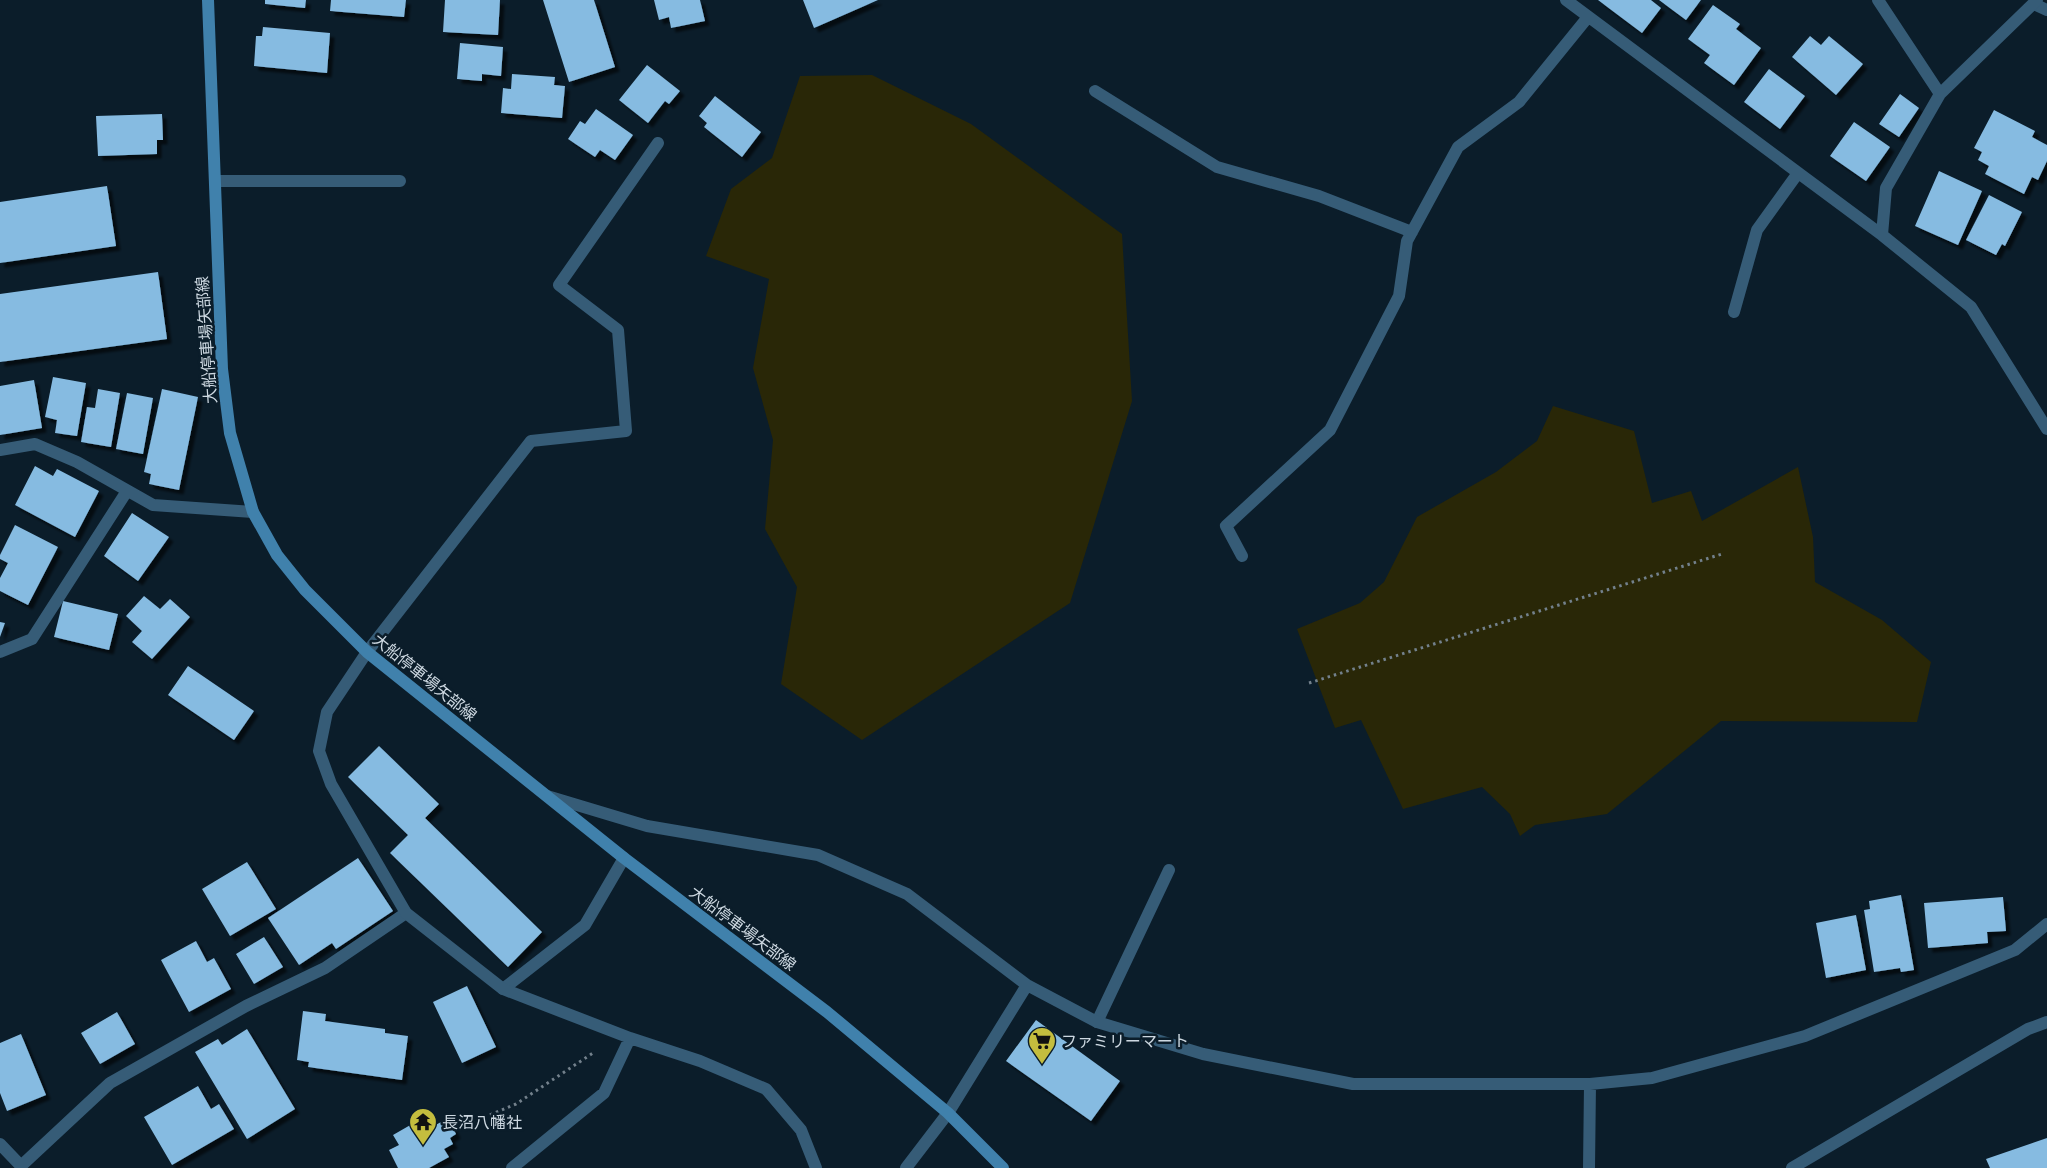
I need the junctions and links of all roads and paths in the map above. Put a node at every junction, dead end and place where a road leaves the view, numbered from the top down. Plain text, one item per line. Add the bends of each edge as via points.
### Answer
1 (208, 0) edge
2 (1566, 0) edge
3 (1878, 0) edge
4 (2036, 2) edge
5 (2047, 10) edge
6 (1588, 17) junction
7 (1096, 91) dead end
8 (1940, 94) junction
9 (658, 144) dead end
10 (1798, 174) junction
11 (215, 181) junction
12 (400, 181) dead end
13 (1412, 232) junction
14 (1882, 235) junction
15 (1734, 312) dead end
16 (2045, 421) edge
17 (0, 450) edge
18 (127, 491) junction
19 (253, 512) junction
20 (1722, 554) dead end
21 (1242, 556) dead end
22 (0, 652) edge
23 (367, 652) junction
24 (1309, 683) dead end
25 (544, 795) junction
26 (624, 858) junction
27 (1169, 870) dead end
28 (406, 913) junction
29 (2047, 924) edge
30 (1027, 985) junction
31 (503, 989) junction
32 (1097, 1022) junction
33 (2047, 1022) edge
34 (626, 1036) junction
35 (1590, 1084) junction
36 (948, 1113) junction
37 (454, 1130) dead end
38 (0, 1144) edge
39 (512, 1168) edge
40 (816, 1168) edge
41 (906, 1168) edge
42 (1003, 1168) edge
43 (1590, 1168) edge
44 (1792, 1168) edge

1 - 11 main road, 大船停車場矢部線
2 - 6 street
3 - 8 street
4 - 5 street
4 - 8 street
6 - 10 street
6 - 13 street via 1519,102 1458,147
7 - 13 street via 1217,167 1319,196
8 - 14 street via 1886,188
9 - 23 street via 559,284 618,330 626,430 530,440
10 - 14 street
10 - 15 street via 1757,230
11 - 12 street
11 - 19 main road, 大船停車場矢部線 via 222,369 230,433
13 - 21 street via 1407,241 1399,296 1330,430 1226,526
14 - 16 street via 1971,307
17 - 18 street via 35,444 77,462
18 - 19 street via 153,504
18 - 22 street via 32,639
19 - 23 main road, 大船停車場矢部線 via 277,555 306,590
20 - 24 path
23 - 25 main road, 大船停車場矢部線
23 - 28 street via 327,712 319,751 331,784
25 - 26 main road, 大船停車場矢部線
25 - 30 street via 647,826 818,855 907,894
26 - 31 street via 585,925
26 - 36 main road, 大船停車場矢部線 via 827,1012
27 - 32 street
28 - 31 street
28 - 38 street via 325,968 246,1006 110,1083 22,1166
29 - 35 street via 2015,950 1805,1036 1652,1078
30 - 32 street
30 - 36 street
31 - 34 street
32 - 35 street via 1203,1054 1353,1084
33 - 44 street via 2028,1029
34 - 37 path via 516,1104
34 - 39 street via 604,1093
34 - 40 street via 700,1061 766,1089 801,1130
35 - 43 street
36 - 41 street
36 - 42 main road, 大船停車場矢部線

